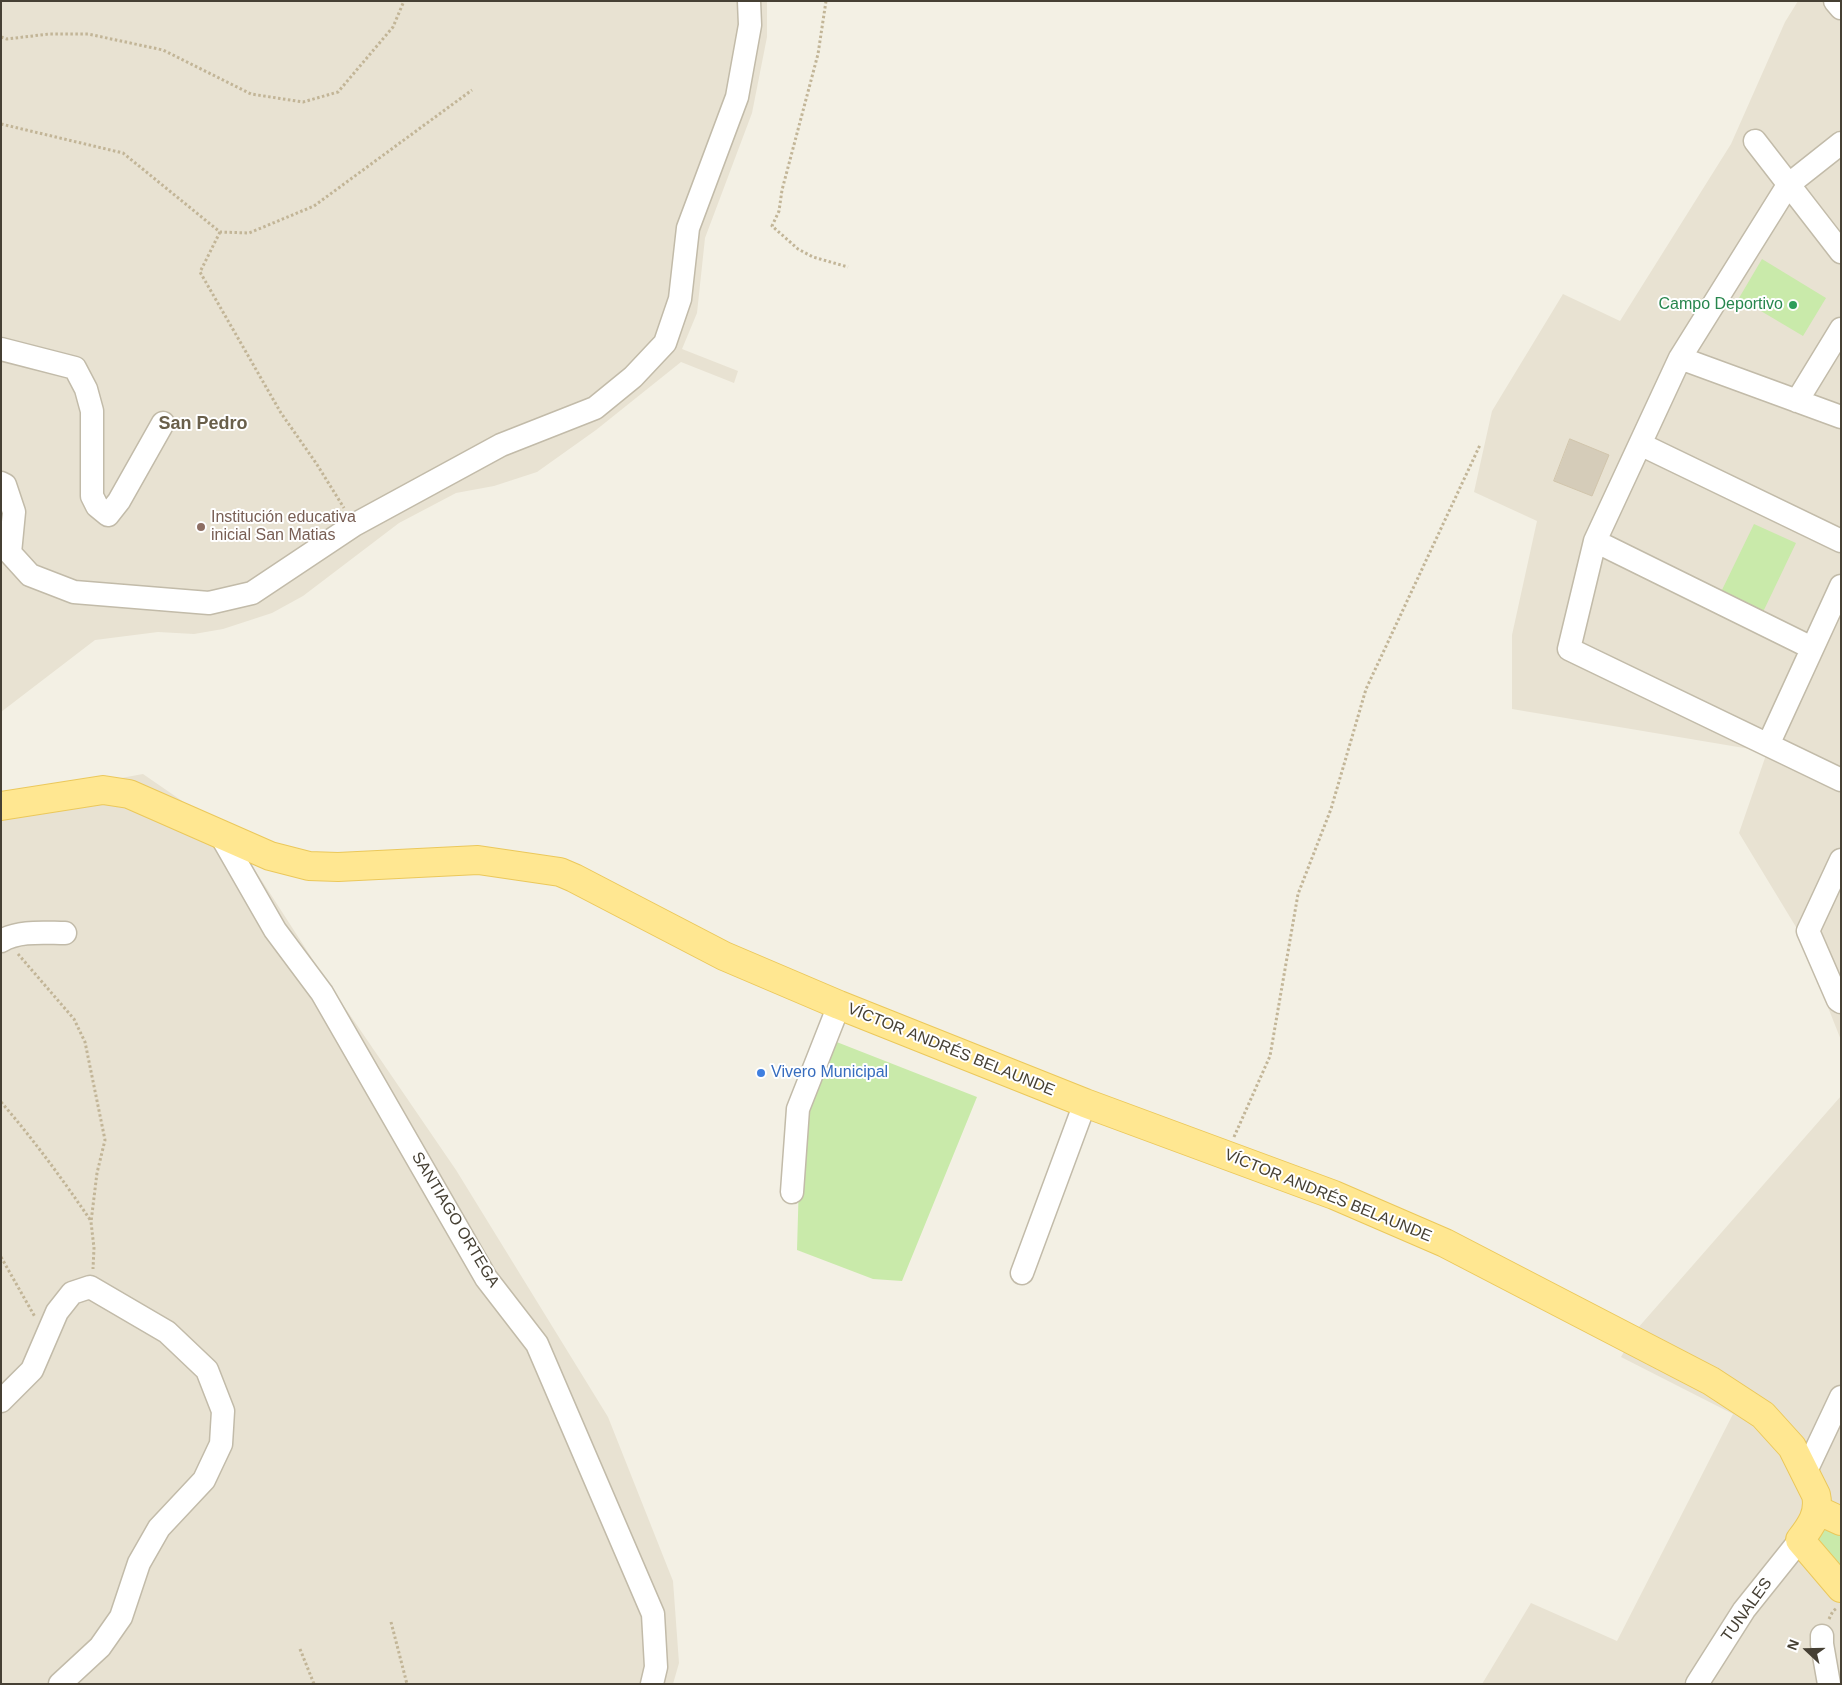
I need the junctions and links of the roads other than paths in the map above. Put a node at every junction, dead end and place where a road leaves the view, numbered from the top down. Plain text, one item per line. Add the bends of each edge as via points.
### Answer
1 (749, 1) edge
2 (1835, 1) edge
3 (1841, 8) edge
4 (1755, 141) dead end
5 (1841, 143) edge
6 (1788, 185) junction
7 (1841, 252) edge
8 (1841, 329) edge
9 (1, 350) edge
10 (1680, 358) junction
11 (1797, 401) junction
12 (1841, 417) edge
13 (163, 423) dead end
14 (1640, 444) junction
15 (1, 482) edge
16 (1595, 541) junction
17 (1841, 541) edge
18 (1841, 586) edge
19 (1812, 648) junction
20 (1768, 744) junction
21 (1841, 780) edge
22 (1, 806) edge
23 (220, 834) junction
24 (1841, 860) edge
25 (65, 933) dead end
26 (3, 940) edge
27 (1841, 1002) edge
28 (839, 1005) junction
29 (1085, 1103) junction
30 (792, 1192) dead end
31 (1022, 1273) dead end
32 (1841, 1397) edge
33 (1, 1401) edge
34 (1806, 1471) junction
35 (1829, 1515) edge
36 (1800, 1540) junction
37 (1841, 1588) edge
38 (1822, 1636) dead end
39 (60, 1684) edge
40 (652, 1684) edge
41 (1697, 1684) edge
42 (1829, 1684) edge

1 - 15 street via 750,24 737,97 688,228 680,299 665,344 633,377 595,408 502,445 354,525 252,593 209,603 74,592 30,576 10,553 14,512
2 - 3 street
4 - 6 street
5 - 6 street
6 - 7 street
6 - 10 street
8 - 11 street
9 - 13 street via 75,368 86,389 92,411 92,496 97,506 108,515
10 - 11 street
10 - 14 street
11 - 12 street
14 - 16 street
14 - 17 street
16 - 19 street
16 - 20 street via 1569,649
18 - 19 street
19 - 20 street
20 - 21 street
22 - 23 main road, VÍCTOR ANDRÉS BELAUNDE via 103,790 129,794
23 - 28 main road, VÍCTOR ANDRÉS BELAUNDE via 270,856 309,866 478,860 560,872 724,956
23 - 40 street, SANTIAGO ORTEGA via 275,930 322,992 486,1278 537,1344 653,1614 656,1667
24 - 27 street via 1808,931
25 - 26 street via 28,934
28 - 29 main road, VÍCTOR ANDRÉS BELAUNDE
28 - 30 street via 798,1109
29 - 31 street
29 - 34 main road, VÍCTOR ANDRÉS BELAUNDE via 1334,1195 1445,1243 1711,1381 1763,1415 1792,1447
32 - 34 street
33 - 39 street via 32,1370 57,1312 72,1293 90,1287 167,1332 208,1370 223,1411 221,1444 204,1480 159,1528 139,1563 121,1617 100,1647
34 - 35 main road, VÍCTOR ANDRÉS BELAUNDE
35 - 36 main road via 1811,1526
36 - 37 main road
36 - 41 street, TUNALES via 1744,1610
38 - 42 street

